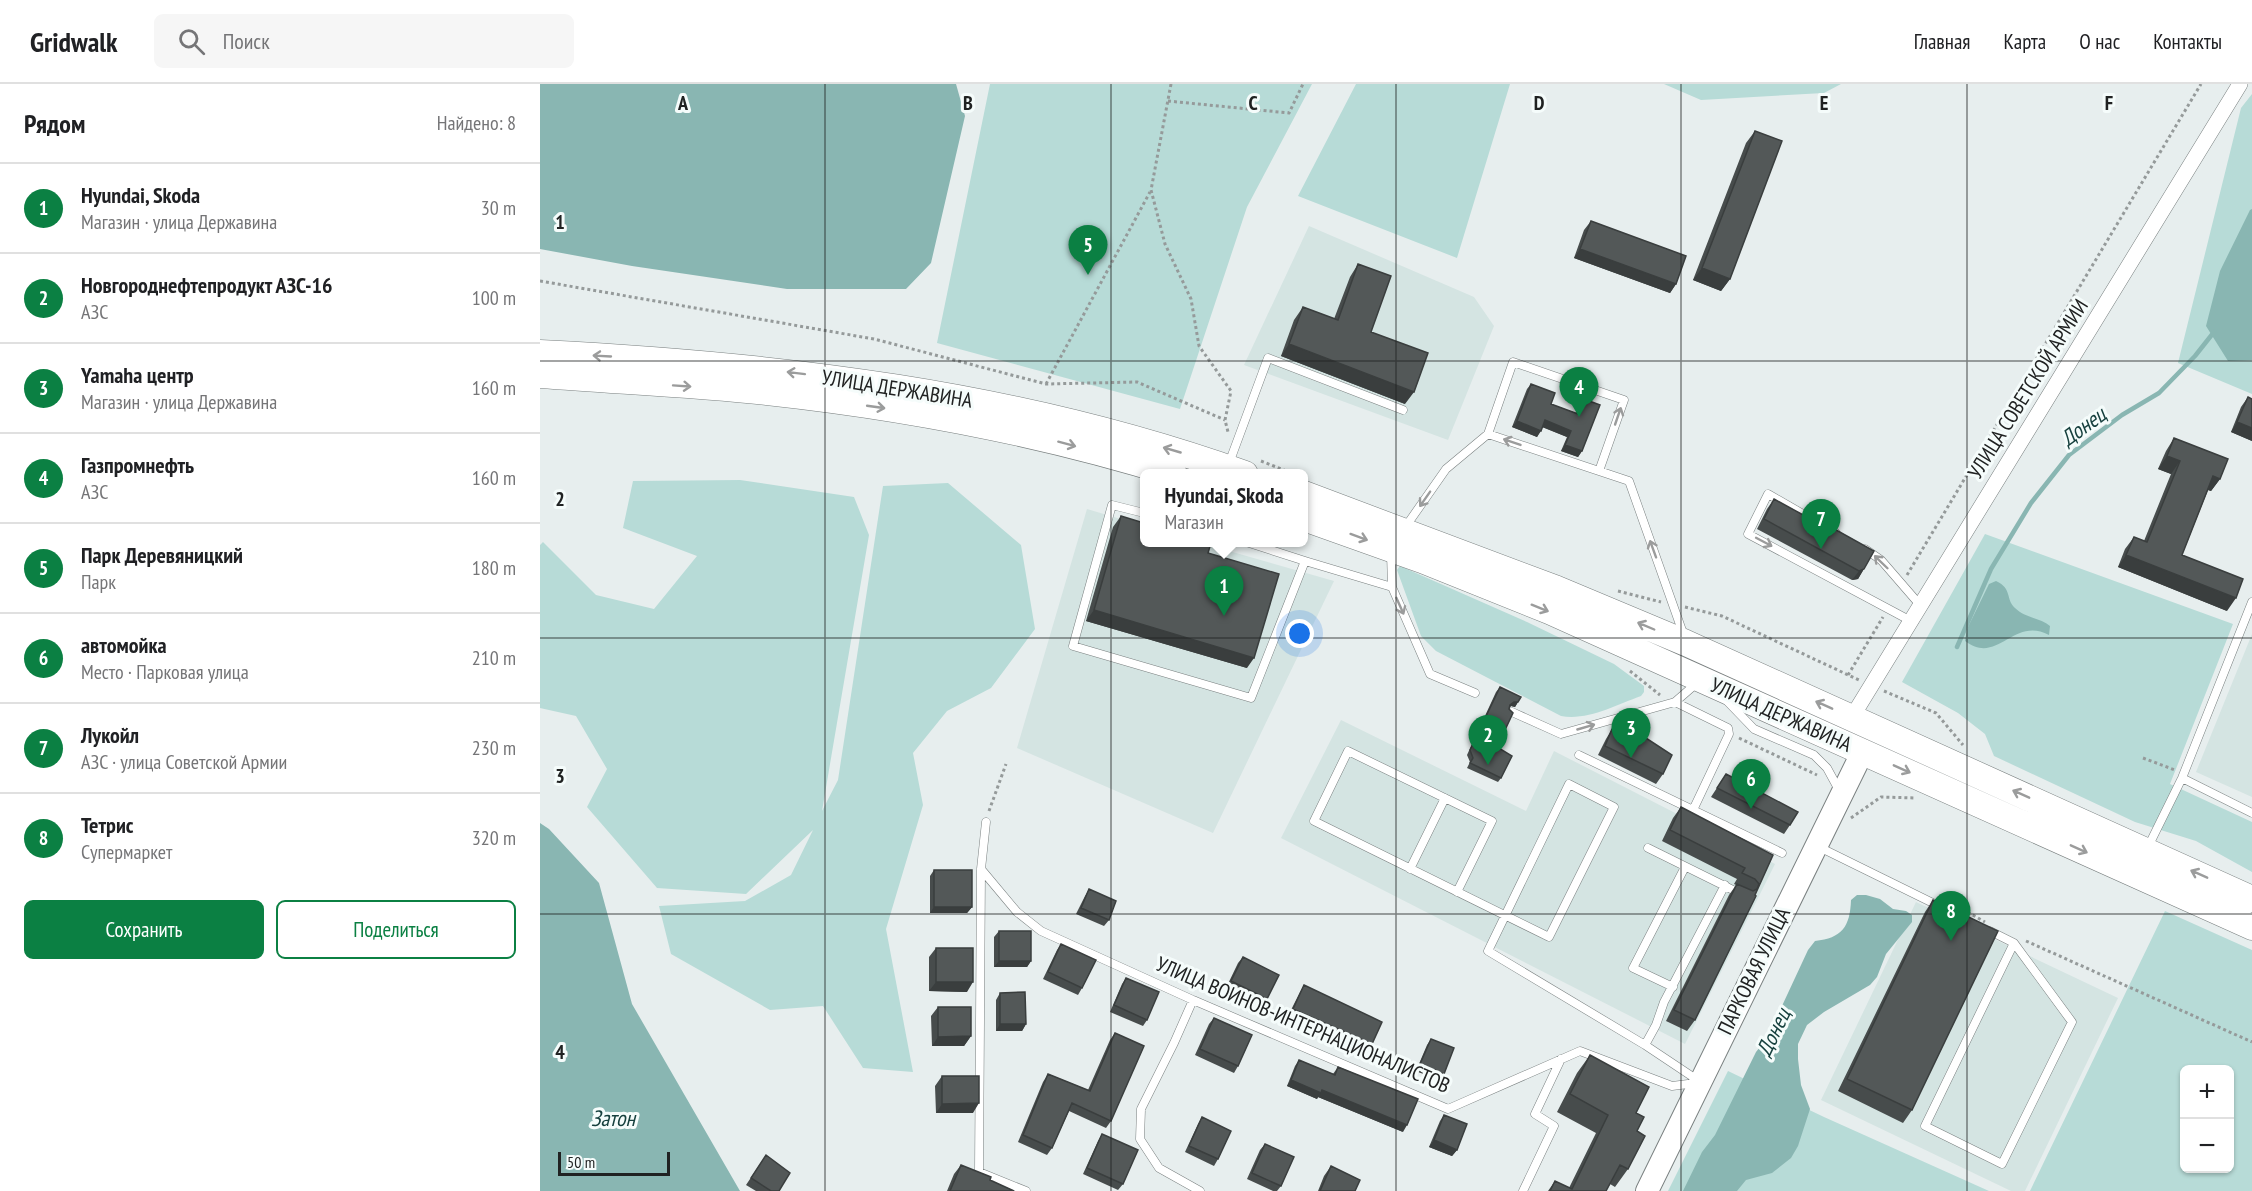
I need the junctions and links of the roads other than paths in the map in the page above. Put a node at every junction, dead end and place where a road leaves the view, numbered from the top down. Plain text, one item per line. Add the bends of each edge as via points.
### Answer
1 (2240, 84) edge
2 (540, 353) edge
3 (540, 375) edge
4 (1403, 410) dead end
5 (1488, 434) junction
6 (1235, 464) edge
7 (1155, 469) edge
8 (1599, 471) junction
9 (1308, 496) edge
10 (1140, 512) edge
11 (1308, 519) edge
12 (1840, 535) edge
13 (1397, 539) junction
14 (1860, 546) edge
15 (1259, 547) edge
16 (1305, 561) junction
17 (1392, 587) junction
18 (2252, 602) edge
19 (1920, 605) junction
20 (1911, 621) junction
21 (1686, 643) junction
22 (1676, 668) junction
23 (1705, 681) junction
24 (1474, 693) dead end
25 (1673, 703) junction
26 (1512, 712) edge
27 (1852, 717) junction
28 (1863, 751) junction
29 (1579, 755) dead end
30 (2182, 778) junction
31 (1445, 798) junction
32 (1693, 810) junction
33 (1843, 813) junction
34 (2252, 813) edge
35 (986, 822) road end
36 (1816, 846) junction
37 (1648, 848) dead end
38 (2146, 850) junction
39 (1782, 853) dead end
40 (1685, 867) junction
41 (981, 869) junction
42 (1410, 869) junction
43 (1725, 885) junction
44 (1457, 892) junction
45 (1745, 896) edge
46 (2252, 899) edge
47 (1952, 912) edge
48 (1505, 915) junction
49 (1986, 926) edge
50 (2252, 927) edge
51 (2017, 941) junction
52 (1672, 987) junction
53 (1193, 1000) junction
54 (1645, 1045) junction
55 (1560, 1059) junction
56 (1700, 1082) junction
57 (1026, 1191) edge
58 (1200, 1191) edge
59 (1523, 1191) edge
60 (1647, 1191) edge

1 - 19 street, УЛИЦА СОВЕТСКОЙ АРМИИ
6 -> 2 main road, УЛИЦА ДЕРЖАВИНА via 1077,423 950,396 782,371
3 -> 7 main road, УЛИЦА ДЕРЖАВИНА via 767,392 890,409 1009,430
4 - 6 lane via 1268,358
8 -> 5 lane
8 -> 5 lane via 1624,400 1535,369 1513,362
5 -> 13 lane via 1446,469
21 -> 8 lane via 1629,481
9 - 13 main road, УЛИЦА ДЕРЖАВИНА
10 - 16 lane via 1112,505 1073,646 1251,698
11 -> 13 main road, УЛИЦА ДЕРЖАВИНА
12 -> 20 lane via 1768,494 1748,534
13 - 17 lane
21 -> 13 main road, УЛИЦА ДЕРЖАВИНА via 1557,589
13 -> 22 main road, УЛИЦА ДЕРЖАВИНА
19 -> 14 lane via 1881,560
15 - 16 lane
16 - 17 lane
17 -> 24 lane via 1430,674
18 - 30 lane
19 - 20 street, УЛИЦА СОВЕТСКОЙ АРМИИ
20 - 27 street, УЛИЦА СОВЕТСКОЙ АРМИИ
21 - 22 street
27 -> 21 main road, УЛИЦА ДЕРЖАВИНА
22 - 23 main road, УЛИЦА ДЕРЖАВИНА
23 - 25 lane
23 - 28 main road, УЛИЦА ДЕРЖАВИНА
23 - 33 lane via 1754,729 1814,755 1827,768
26 -> 25 lane via 1560,734
25 - 32 lane via 1728,728 1729,734
38 -> 27 main road, УЛИЦА ДЕРЖАВИНА
28 - 33 street, ПАРКОВАЯ УЛИЦА
28 -> 50 main road, УЛИЦА ДЕРЖАВИНА
29 - 32 lane
30 - 34 lane
30 - 38 lane
31 - 42 lane
31 - 42 lane via 1348,751 1314,821
31 - 44 lane via 1492,821
32 - 39 lane
33 - 36 street, ПАРКОВАЯ УЛИЦА
35 - 41 lane
36 - 47 lane
36 - 56 street, ПАРКОВАЯ УЛИЦА
37 - 40 lane
46 -> 38 main road, УЛИЦА ДЕРЖАВИНА
40 - 43 lane
40 - 52 lane via 1633,968
41 - 53 lane, УЛИЦА ВОИНОВ-ИНТЕРНАЦИОНАЛИСТОВ via 1017,912 1041,931
41 - 57 lane via 979,1172
42 - 44 lane
43 - 45 lane
43 - 52 lane
44 - 48 lane
48 - 48 lane via 1569,784 1614,807 1549,937
48 - 54 lane via 1488,951
49 - 51 lane
51 - 51 lane via 1925,1125 2002,1164 2072,1022
52 - 54 lane
53 - 55 lane, УЛИЦА ВОИНОВ-ИНТЕРНАЦИОНАЛИСТОВ via 1448,1109
53 - 58 lane via 1141,1109 1140,1139 1159,1168
54 - 56 lane
55 - 56 lane, УЛИЦА ВОИНОВ-ИНТЕРНАЦИОНАЛИСТОВ via 1580,1051 1672,1086
55 - 59 lane via 1534,1114 1554,1126
56 - 60 street, ПАРКОВАЯ УЛИЦА

